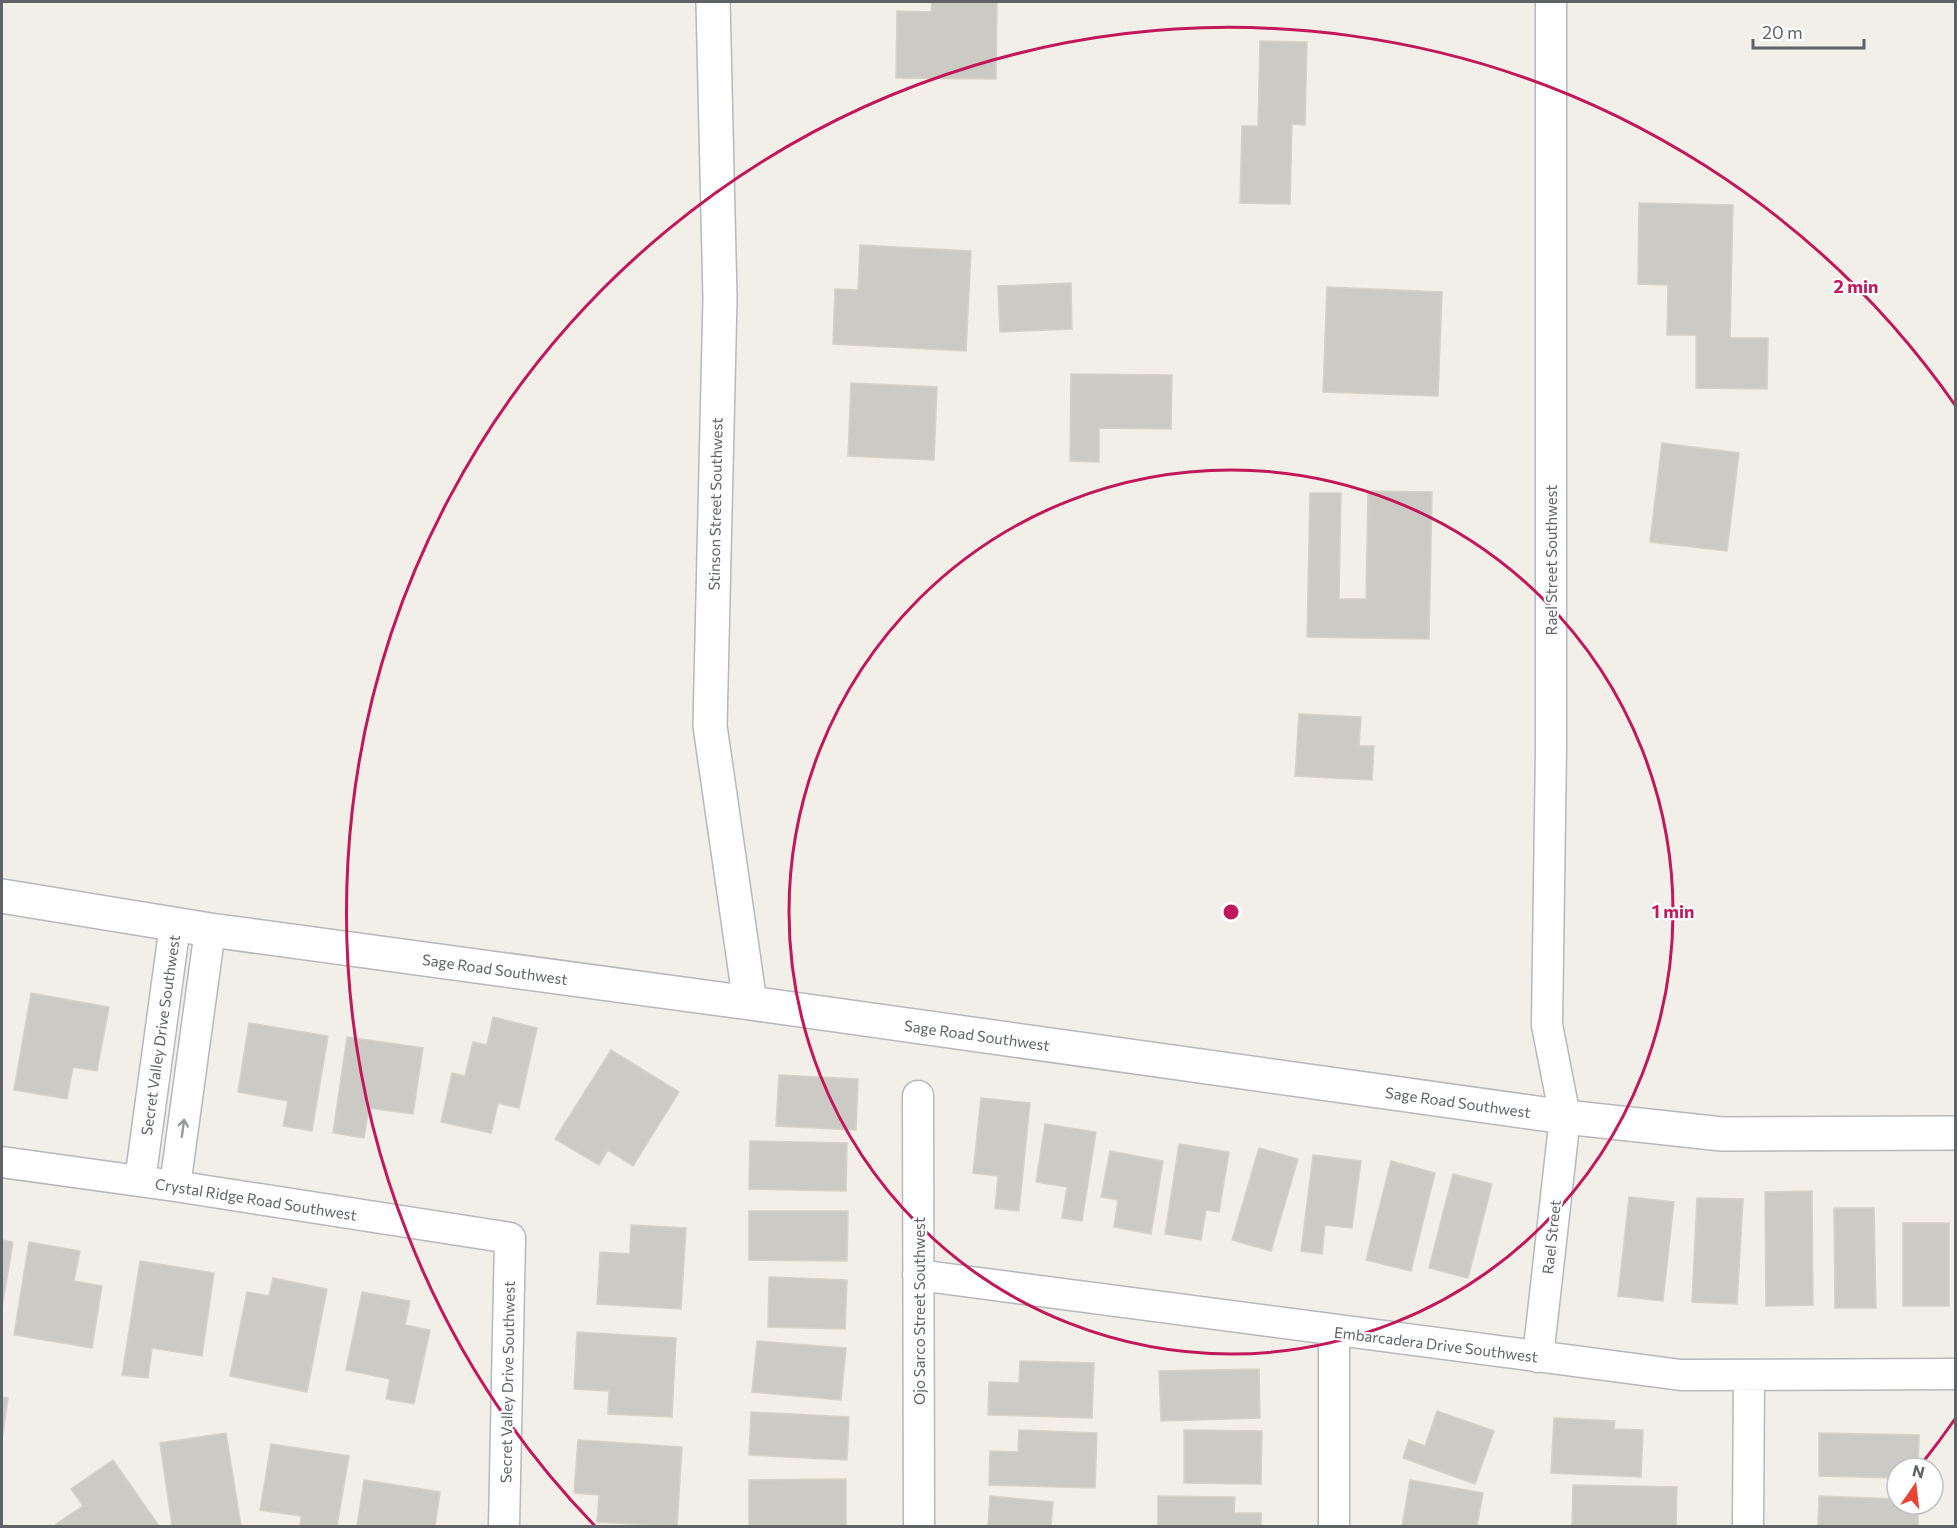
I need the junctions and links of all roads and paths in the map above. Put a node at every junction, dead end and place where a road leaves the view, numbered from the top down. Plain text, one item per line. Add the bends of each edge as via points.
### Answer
1 (713, 2) edge
2 (1551, 2) edge
3 (2, 896) edge
4 (175, 925) junction
5 (210, 930) junction
6 (750, 1003) junction
7 (918, 1096) dead end
8 (1565, 1117) junction
9 (1956, 1133) edge
10 (2, 1162) edge
11 (140, 1181) junction
12 (175, 1186) junction
13 (510, 1238) joint
14 (918, 1275) junction
15 (1334, 1331) junction
16 (1538, 1357) junction
17 (1956, 1374) edge
18 (1749, 1375) junction
19 (504, 1527) edge
20 (919, 1527) edge
21 (1334, 1527) edge
22 (1749, 1527) edge

1 - 6 street, Stinson Street Southwest via 720,298 710,726
2 - 8 street, Rael Street Southwest via 1551,749 1546,1025
3 - 4 street, Sage Road Southwest
4 - 5 street, Sage Road Southwest
4 - 11 street, Secret Valley Drive Southwest
5 - 6 street, Sage Road Southwest
12 -> 5 street
6 - 8 street, Sage Road Southwest
7 - 14 street, Ojo Sarco Street Southwest
8 - 9 street, Sage Road Southwest via 1722,1134
8 - 16 street, Rael Street
10 - 11 street, Crystal Ridge Road Southwest
11 - 12 street, Crystal Ridge Road Southwest
12 - 13 street, Crystal Ridge Road Southwest
13 - 19 street, Secret Valley Drive Southwest
14 - 15 street, Embarcadera Drive Southwest
14 - 20 street, Ojo Sarco Street Southwest
15 - 16 street, Embarcadera Drive Southwest
15 - 21 street
16 - 18 street, Embarcadera Drive Southwest via 1681,1375
17 - 18 street, Embarcadera Drive Southwest
18 - 22 street

